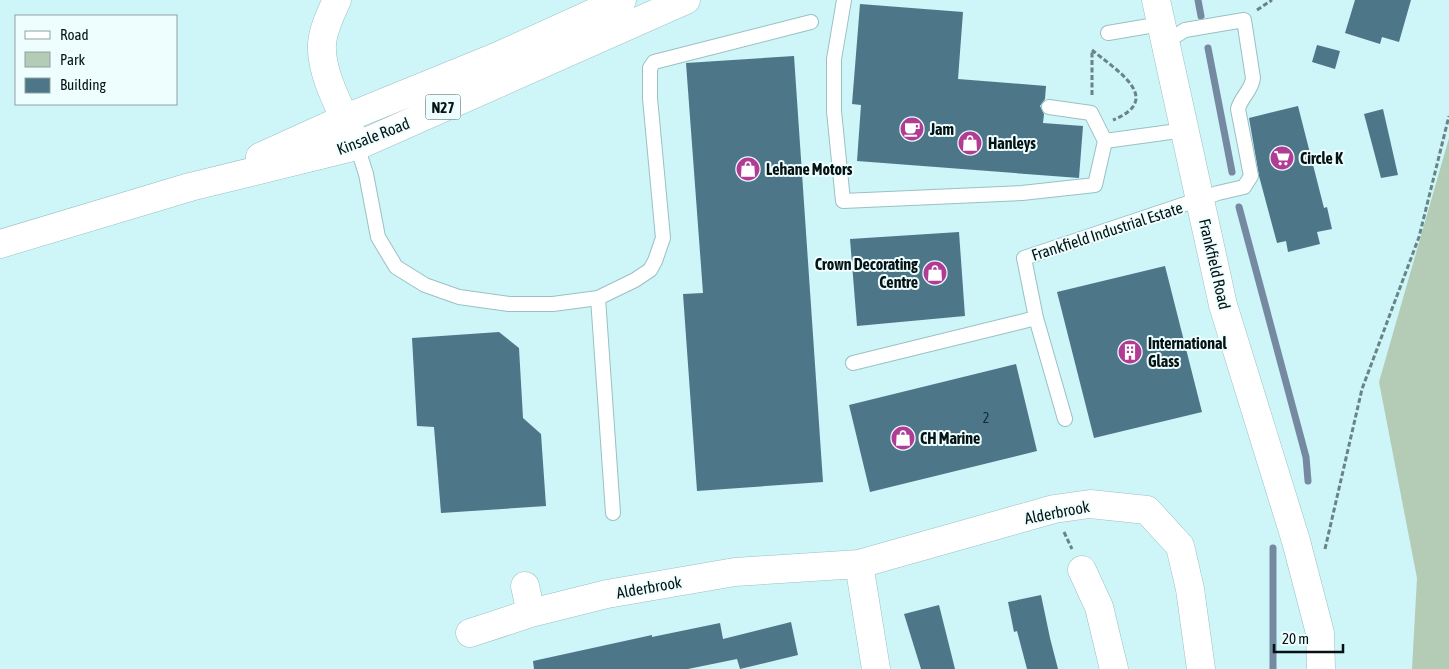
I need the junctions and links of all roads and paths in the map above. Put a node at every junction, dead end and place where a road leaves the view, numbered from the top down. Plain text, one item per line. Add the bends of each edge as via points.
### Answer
1 (337, 0) edge
2 (622, 0) edge
3 (686, 0) edge
4 (844, 0) edge
5 (812, 22) dead end
6 (1160, 23) edge
7 (1108, 33) dead end
8 (1049, 107) dead end
9 (1092, 113) junction
10 (1449, 116) edge
11 (346, 118) junction
12 (1098, 126) junction
13 (1185, 130) junction
14 (1105, 141) junction
15 (357, 146) junction
16 (190, 187) junction
17 (1200, 201) junction
18 (0, 244) edge
19 (598, 298) junction
20 (1036, 318) junction
21 (853, 363) dead end
22 (1065, 420) dead end
23 (1054, 509) junction
24 (612, 513) dead end
25 (1324, 556) dead end
26 (860, 564) junction
27 (1082, 570) joint
28 (525, 586) dead end
29 (531, 613) junction
30 (470, 633) dead end
31 (876, 669) edge
32 (1114, 669) edge
33 (1201, 669) edge
34 (1321, 669) edge

1 - 11 main road via 322,42 322,58
2 - 11 main road, Kinsale Road / N27 via 496,57
3 - 15 main road, Kinsale Road / N27
4 - 14 lane via 834,59 834,111 843,201 1022,194 1094,185
5 - 19 lane via 654,62 650,68 650,98 662,238 650,270
6 - 7 lane
6 - 13 main road, Frankfield Road
6 - 17 lane via 1185,30 1244,20 1254,78 1238,109 1251,176 1244,187
8 - 9 lane
9 - 12 lane
9 - 12 path via 1092,50 1132,84 1136,94 1136,104 1128,114
10 - 25 path via 1419,236 1362,389
11 - 15 main road
11 - 16 main road, Kinsale Road / N27
12 - 14 lane
13 - 14 lane
13 - 17 main road, Frankfield Road
15 - 16 main road, Kinsale Road / N27
15 - 19 lane via 378,237 396,267 418,281 459,297 509,304 553,304
16 - 18 main road, Kinsale Road / N27
17 - 20 lane, Frankfield Industrial Estate via 1024,258
17 - 34 main road, Frankfield Road via 1223,305 1296,541 1320,633
19 - 24 lane
20 - 21 lane
20 - 22 lane
23 - 26 main road, Alderbrook
23 - 27 path
23 - 33 main road, Alderbrook via 1090,504 1147,510 1180,546 1190,589
26 - 29 main road, Alderbrook via 735,572 607,594
26 - 31 main road
27 - 32 main road via 1099,607
28 - 29 main road
29 - 30 main road, Alderbrook

